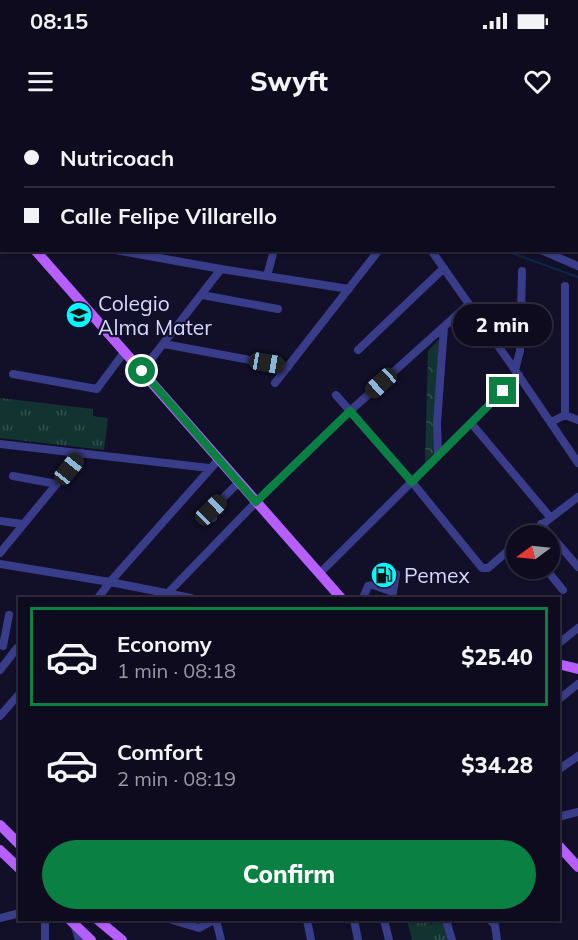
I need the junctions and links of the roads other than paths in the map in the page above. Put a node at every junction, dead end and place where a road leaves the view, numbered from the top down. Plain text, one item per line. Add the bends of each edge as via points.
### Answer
1 (37, 252) edge
2 (126, 252) edge
3 (273, 252) edge
4 (378, 252) edge
5 (432, 252) edge
6 (546, 252) edge
7 (578, 266) edge
8 (444, 268) junction
9 (221, 269) junction
10 (522, 270) dead end
11 (267, 276) junction
12 (565, 286) dead end
13 (350, 289) junction
14 (202, 296) junction
15 (469, 304) junction
16 (278, 309) dead end
17 (444, 327) junction
18 (164, 344) junction
19 (358, 350) dead end
20 (125, 351) junction
21 (288, 367) junction
22 (142, 371) junction
23 (517, 373) junction
24 (13, 374) dead end
25 (275, 382) dead end
26 (336, 395) dead end
27 (350, 411) junction
28 (565, 416) junction
29 (578, 420) edge
30 (551, 422) junction
31 (471, 423) junction
32 (0, 444) edge
33 (82, 453) junction
34 (438, 454) junction
35 (219, 459) junction
36 (578, 463) edge
37 (210, 468) junction
38 (13, 476) dead end
39 (239, 482) junction
40 (412, 482) junction
41 (57, 484) junction
42 (578, 496) edge
43 (256, 502) junction
44 (213, 518) dead end
45 (550, 518) junction
46 (0, 521) edge
47 (23, 524) junction
48 (541, 524) joint
49 (0, 553) edge
50 (506, 553) edge
51 (0, 564) edge
52 (578, 567) edge
53 (319, 574) junction
54 (396, 574) dead end
55 (554, 579) edge
56 (110, 582) junction
57 (563, 590) dead end
58 (167, 594) junction
59 (392, 595) edge
60 (99, 597) edge
61 (184, 597) edge
62 (340, 597) edge
63 (363, 597) edge
64 (9, 615) dead end
65 (578, 628) edge
66 (560, 642) edge
67 (1, 646) edge
68 (18, 649) edge
69 (560, 664) edge
70 (578, 669) edge
71 (0, 670) edge
72 (578, 684) edge
73 (18, 695) edge
74 (560, 698) edge
75 (0, 716) edge
76 (578, 756) edge
77 (560, 769) edge
78 (578, 812) edge
79 (560, 816) edge
80 (1, 829) edge
81 (18, 843) edge
82 (560, 846) edge
83 (0, 850) edge
84 (18, 867) edge
85 (578, 867) edge
86 (18, 914) edge
87 (0, 918) edge
88 (45, 921) edge
89 (72, 921) edge
90 (99, 921) edge
91 (175, 921) edge
92 (213, 921) edge
93 (215, 921) edge
94 (307, 921) edge
95 (354, 921) edge
96 (384, 921) edge
97 (446, 921) edge
98 (491, 921) edge
99 (110, 936) edge
100 (45, 940) edge
101 (80, 940) edge
102 (91, 940) edge
103 (122, 940) edge
104 (221, 940) edge
105 (311, 940) edge
106 (358, 940) edge
107 (389, 940) edge
108 (452, 940) edge
109 (497, 940) edge

1 - 20 main road
2 - 9 street
3 - 11 street
4 - 13 street
5 - 8 street
6 - 7 street
8 - 15 street
8 - 19 street
9 - 11 street
9 - 14 street
10 - 23 street
11 - 13 street
12 - 28 street
13 - 21 street
14 - 16 street
14 - 18 street
15 - 17 street
15 - 23 street
17 - 27 street
17 - 34 street
18 - 21 street
18 - 22 street
20 - 22 main road
20 - 24 street via 97,389
21 - 25 street
22 - 35 main road
23 - 30 street
23 - 31 street
26 - 27 street
27 - 40 street
27 - 43 street
28 - 29 street
28 - 30 street
30 - 36 street
31 - 34 street
31 - 45 street
32 - 33 street
33 - 37 street
33 - 41 street
34 - 40 street
35 - 37 street
35 - 39 main road
37 - 56 street
38 - 41 street
39 - 43 main road
39 - 44 street via 211,510
40 - 50 street via 482,568 488,568
40 - 53 street
41 - 47 street
42 - 45 street
43 - 53 main road
43 - 58 street
45 - 48 street
46 - 47 street
47 - 49 street
48 - 52 street
51 - 56 street
53 - 62 main road
54 - 59 street
55 - 57 street
56 - 58 street
56 - 60 street
58 - 61 street
59 - 63 street via 369,585
64 - 67 street
65 - 66 street
67 - 68 street
68 - 71 street
69 - 70 main road
72 - 74 street
73 - 75 street
76 - 77 street
78 - 79 street
80 - 81 main road
82 - 85 main road
83 - 84 main road
86 - 87 street
88 - 100 street
89 - 101 street
89 - 102 main road
90 - 99 main road
91 - 92 street via 199,928
93 - 104 street
94 - 105 street
95 - 106 street
96 - 107 street
97 - 108 street
98 - 109 street
99 - 103 main road

